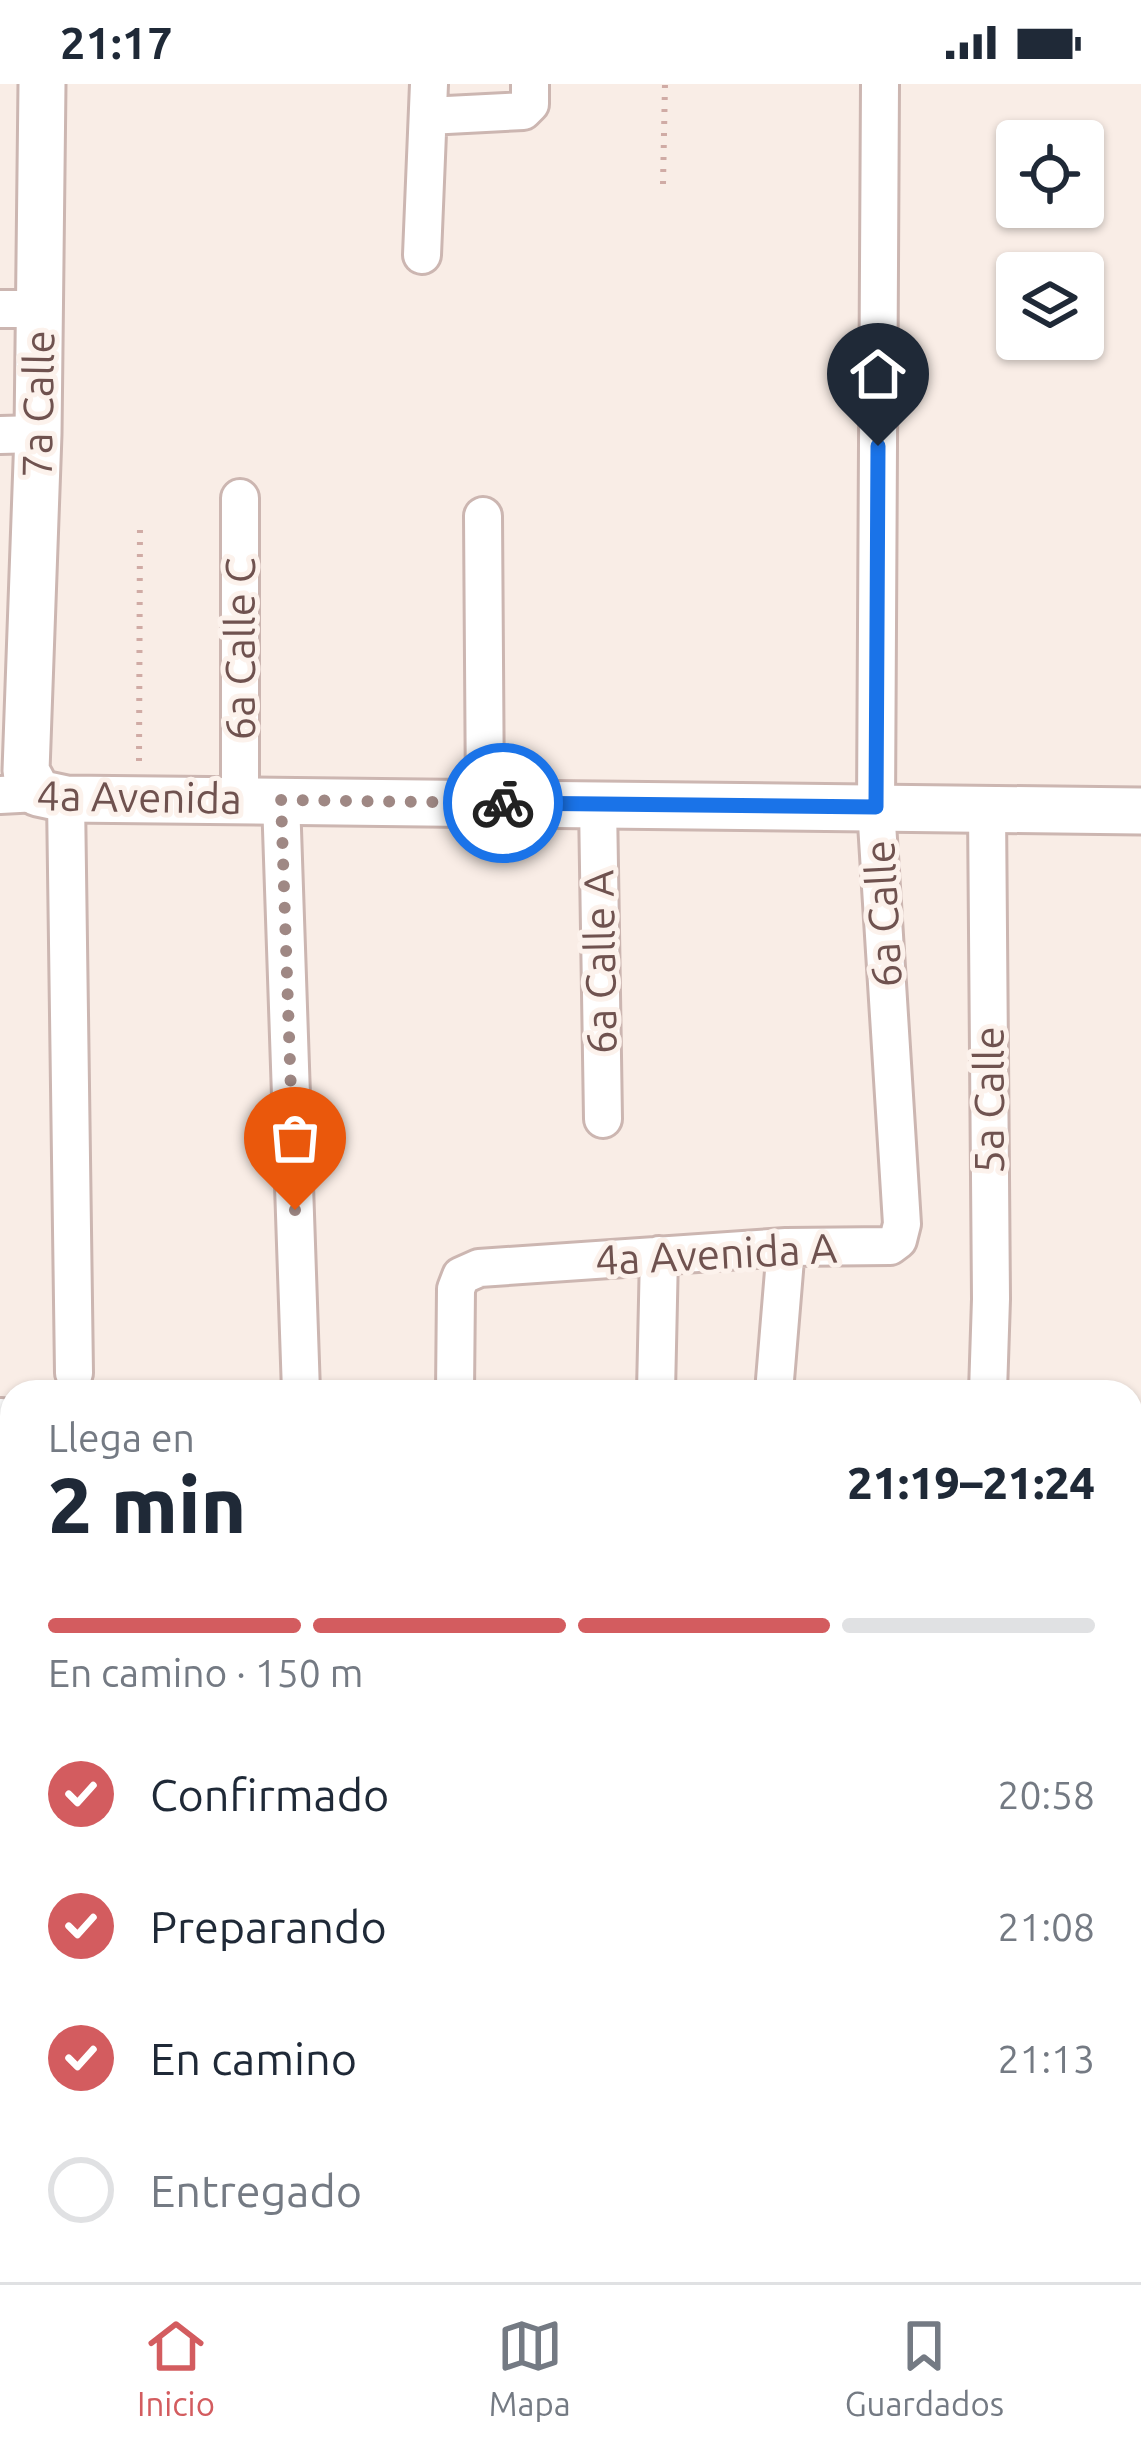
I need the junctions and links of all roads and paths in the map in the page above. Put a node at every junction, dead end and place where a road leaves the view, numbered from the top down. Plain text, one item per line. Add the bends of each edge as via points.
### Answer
1 (42, 84) edge
2 (530, 84) edge
3 (665, 84) edge
4 (880, 84) edge
5 (429, 100) edge
6 (663, 184) dead end
7 (422, 255) dead end
8 (20, 309) edge
9 (19, 435) edge
10 (240, 498) dead end
11 (483, 516) dead end
12 (140, 525) dead end
13 (35, 796) edge
14 (138, 799) junction
15 (261, 800) junction
16 (485, 802) junction
17 (598, 804) junction
18 (876, 807) junction
19 (987, 808) junction
20 (1141, 811) edge
21 (602, 1119) dead end
22 (898, 1240) joint
23 (786, 1247) junction
24 (659, 1256) junction
25 (74, 1373) dead end
26 (301, 1380) edge
27 (455, 1380) edge
28 (656, 1380) edge
29 (775, 1380) edge
30 (988, 1380) edge

1 - 8 street, 7a Calle
2 - 5 street via 523,111
3 - 6 path
4 - 18 street, 6a Calle
5 - 7 street
8 - 9 street, 7a Calle
9 - 13 street, 7a Calle via 26,771
10 - 15 street, 6a Calle C
11 - 16 street
12 - 14 path
13 - 14 street, 4a Avenida
13 - 25 street
14 - 15 street, 4a Avenida
15 - 16 street, 4a Avenida
15 - 26 street, 6a Calle C
16 - 17 street, 4a Avenida
17 - 18 street, 4a Avenida
17 - 21 street, 6a Calle A
18 - 19 street, 4a Avenida
18 - 22 street, 6a Calle
19 - 20 street, 4a Avenida
19 - 30 street, 5a Calle
22 - 23 street, 4a Avenida A
23 - 24 street, 4a Avenida A
23 - 29 street
24 - 27 street, 4a Avenida A via 479,1268 461,1276
24 - 28 street

